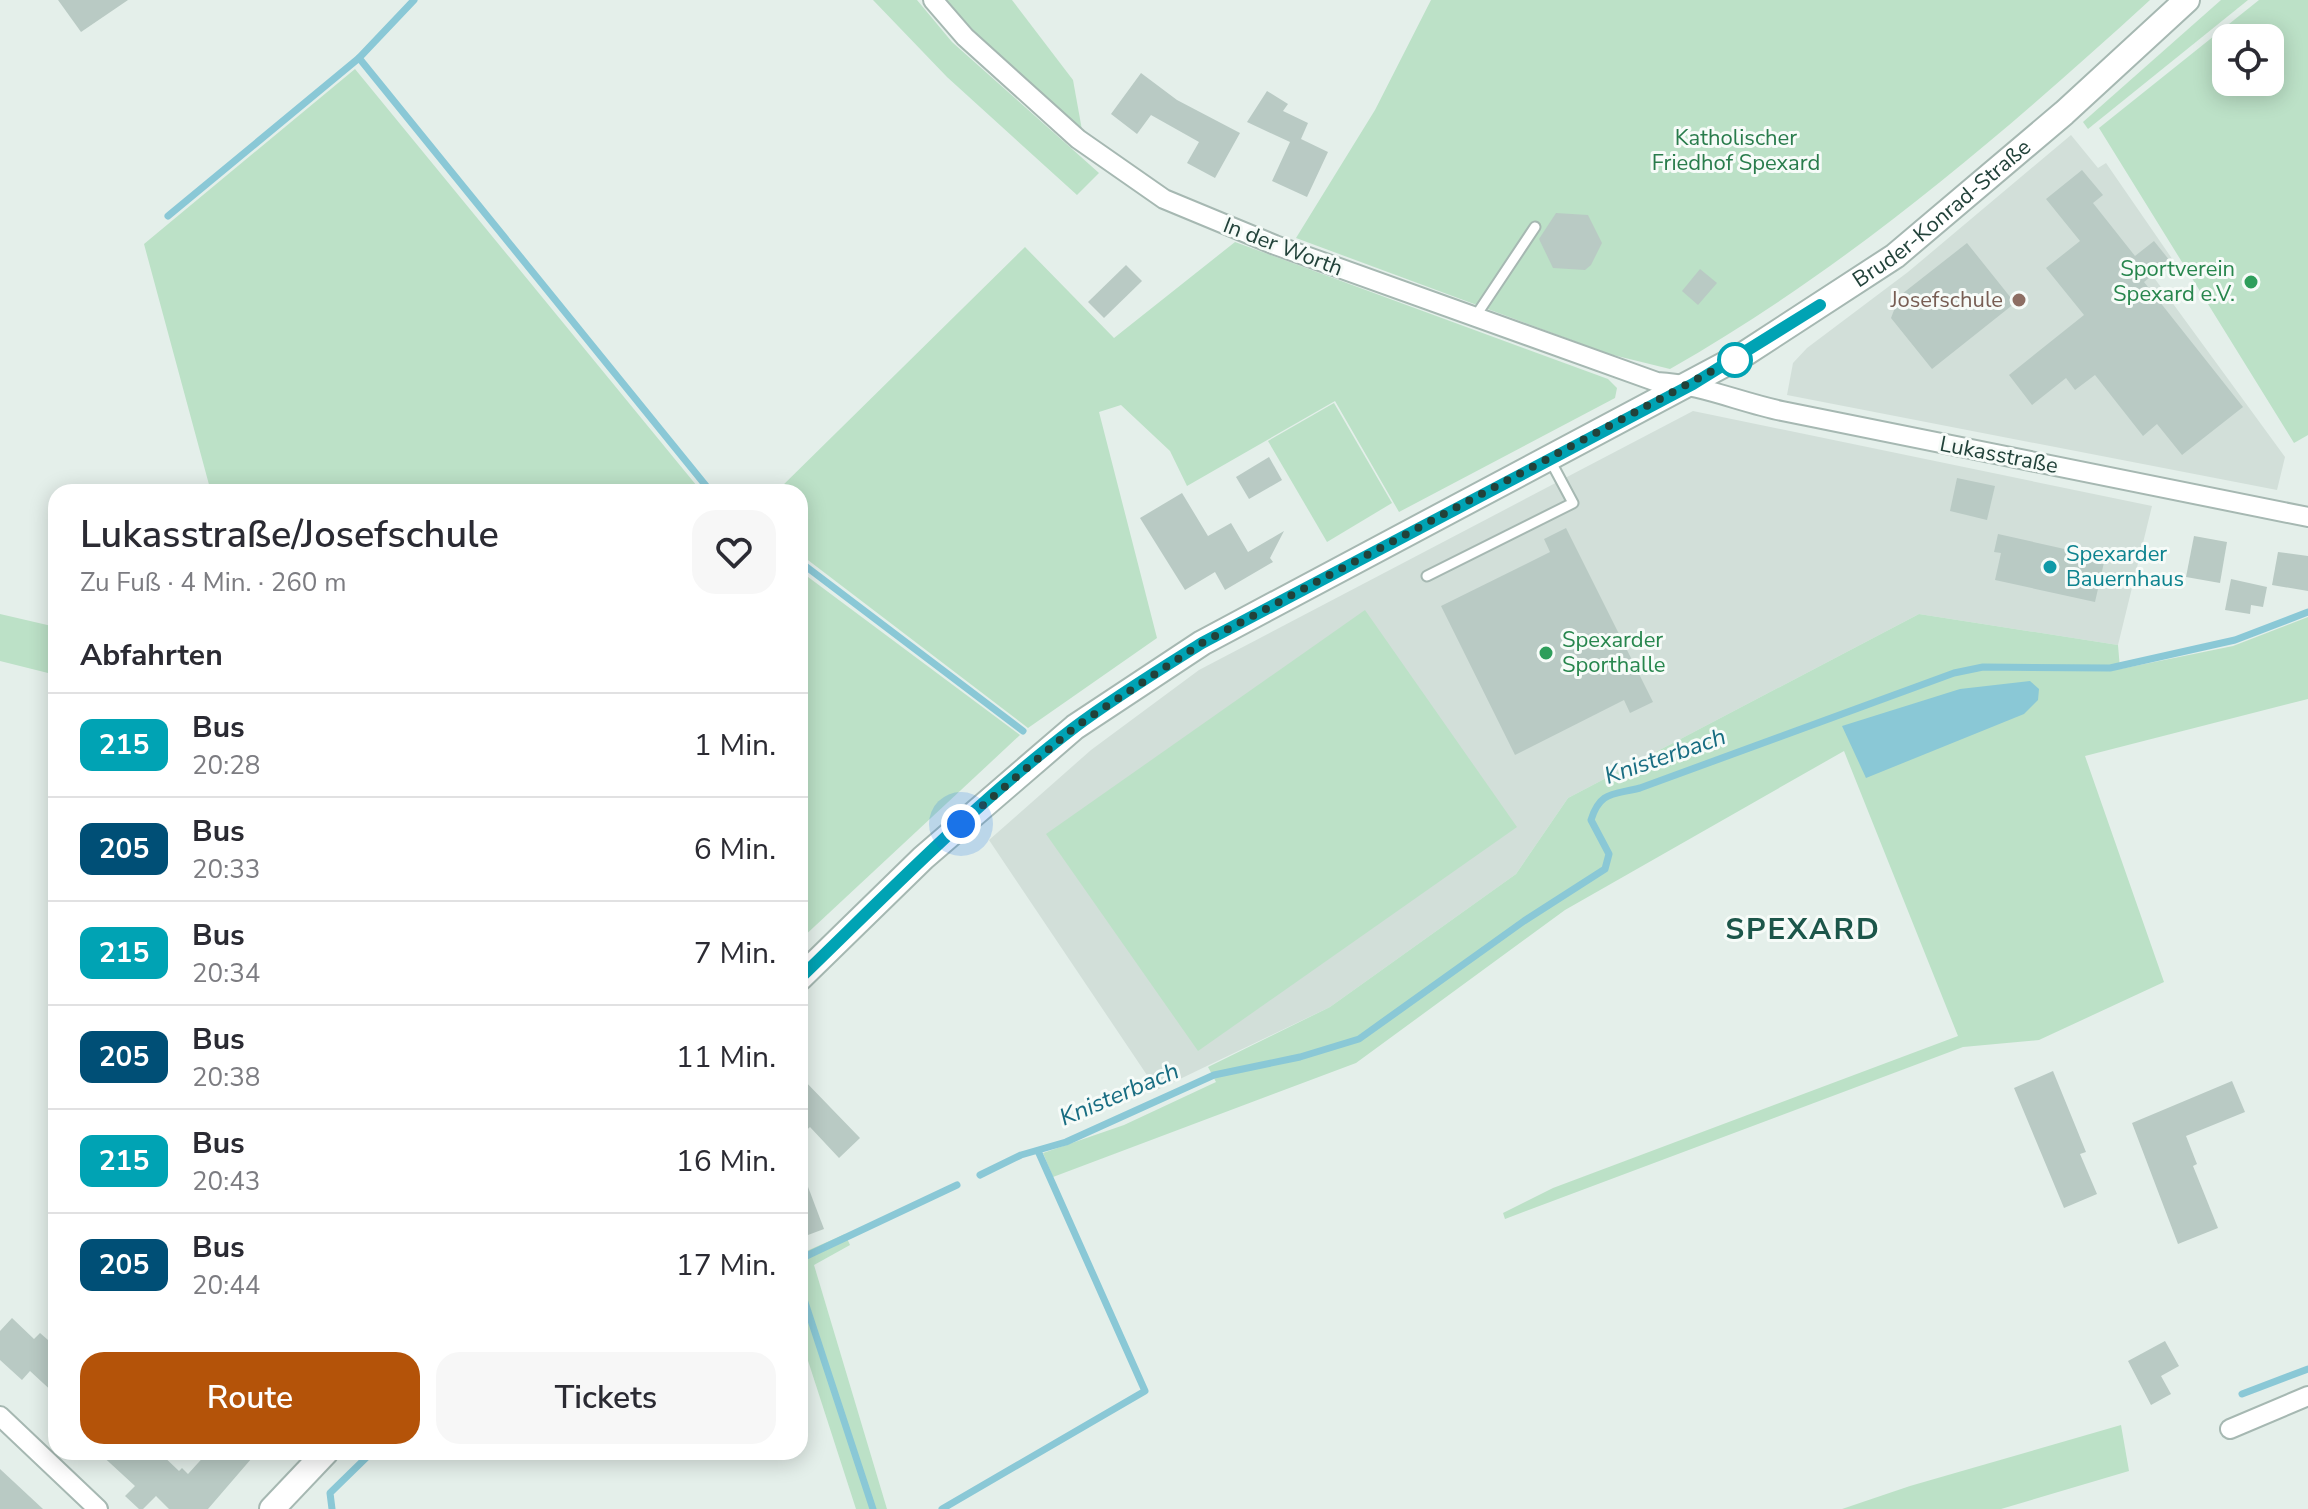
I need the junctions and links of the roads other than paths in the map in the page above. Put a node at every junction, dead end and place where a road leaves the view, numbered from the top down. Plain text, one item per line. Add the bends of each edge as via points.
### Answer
1 (933, 0) edge
2 (2187, 0) edge
3 (1535, 227) dead end
4 (1475, 318) junction
5 (1693, 384) junction
6 (1550, 459) junction
7 (2308, 517) edge
8 (1427, 576) dead end
9 (808, 970) edge
10 (2308, 1396) edge
11 (0, 1416) edge
12 (2230, 1429) dead end
13 (318, 1460) edge
14 (98, 1509) edge
15 (272, 1509) edge

1 - 4 street, In der Worth via 965,37 1078,139 1164,199
2 - 5 street, Bruder-Konrad-Straße via 1895,256
3 - 4 lane
4 - 5 street, In der Worth via 1657,382
5 - 6 street, Bruder-Konrad-Straße
5 - 7 street, Lukasstraße via 1757,406
6 - 8 lane via 1573,503
6 - 9 street, Bruder-Konrad-Straße via 1202,643 1075,727 923,858
10 - 12 street
11 - 14 street
13 - 15 street

